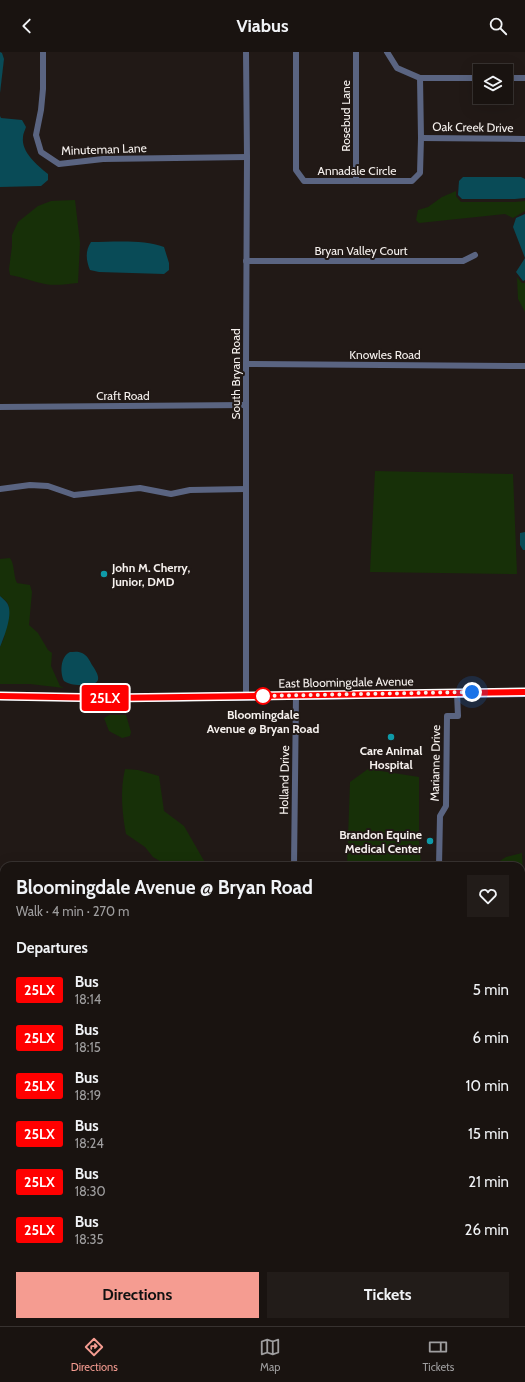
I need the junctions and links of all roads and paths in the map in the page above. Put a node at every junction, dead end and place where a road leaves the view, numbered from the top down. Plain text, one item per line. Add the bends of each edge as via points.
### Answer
1 (43, 52) edge
2 (246, 52) edge
3 (296, 52) edge
4 (356, 52) edge
5 (387, 52) edge
6 (420, 78) junction
7 (473, 78) edge
8 (513, 78) edge
9 (525, 78) edge
10 (421, 138) junction
11 (525, 139) edge
12 (247, 157) junction
13 (356, 181) junction
14 (475, 255) dead end
15 (246, 261) junction
16 (246, 364) junction
17 (525, 366) edge
18 (246, 405) junction
19 (0, 407) edge
20 (0, 488) edge
21 (246, 490) junction
22 (457, 692) junction
23 (525, 692) edge
24 (296, 695) junction
25 (0, 696) edge
26 (246, 696) junction
27 (294, 862) edge
28 (439, 862) edge

1 - 12 street, Minuteman Lane via 43,89 36,135 41,152 59,164 102,159
2 - 12 street, South Bryan Road
3 - 13 street, Annadale Circle via 296,170 304,181
4 - 13 street, Rosebud Lane
5 - 6 street via 397,68
6 - 7 street
6 - 10 street, Annadale Circle
8 - 9 street
10 - 11 street, Oak Creek Drive
10 - 13 street, Annadale Circle via 420,173 412,181
12 - 15 street, South Bryan Road
14 - 15 street, Bryan Valley Court via 463,260
15 - 16 street, South Bryan Road
16 - 17 street, Knowles Road
16 - 18 street, South Bryan Road
18 - 19 street, Craft Road
18 - 21 street, South Bryan Road
20 - 21 street via 48,486 74,495 140,488 171,494 190,490
21 - 26 street, South Bryan Road
22 - 23 main road, East Bloomingdale Avenue
22 - 24 main road, East Bloomingdale Avenue
22 - 28 street, Marianne Drive via 458,716 447,716 446,806 440,816
24 - 26 main road, East Bloomingdale Avenue
24 - 27 street, Holland Drive
25 - 26 main road, East Bloomingdale Avenue

